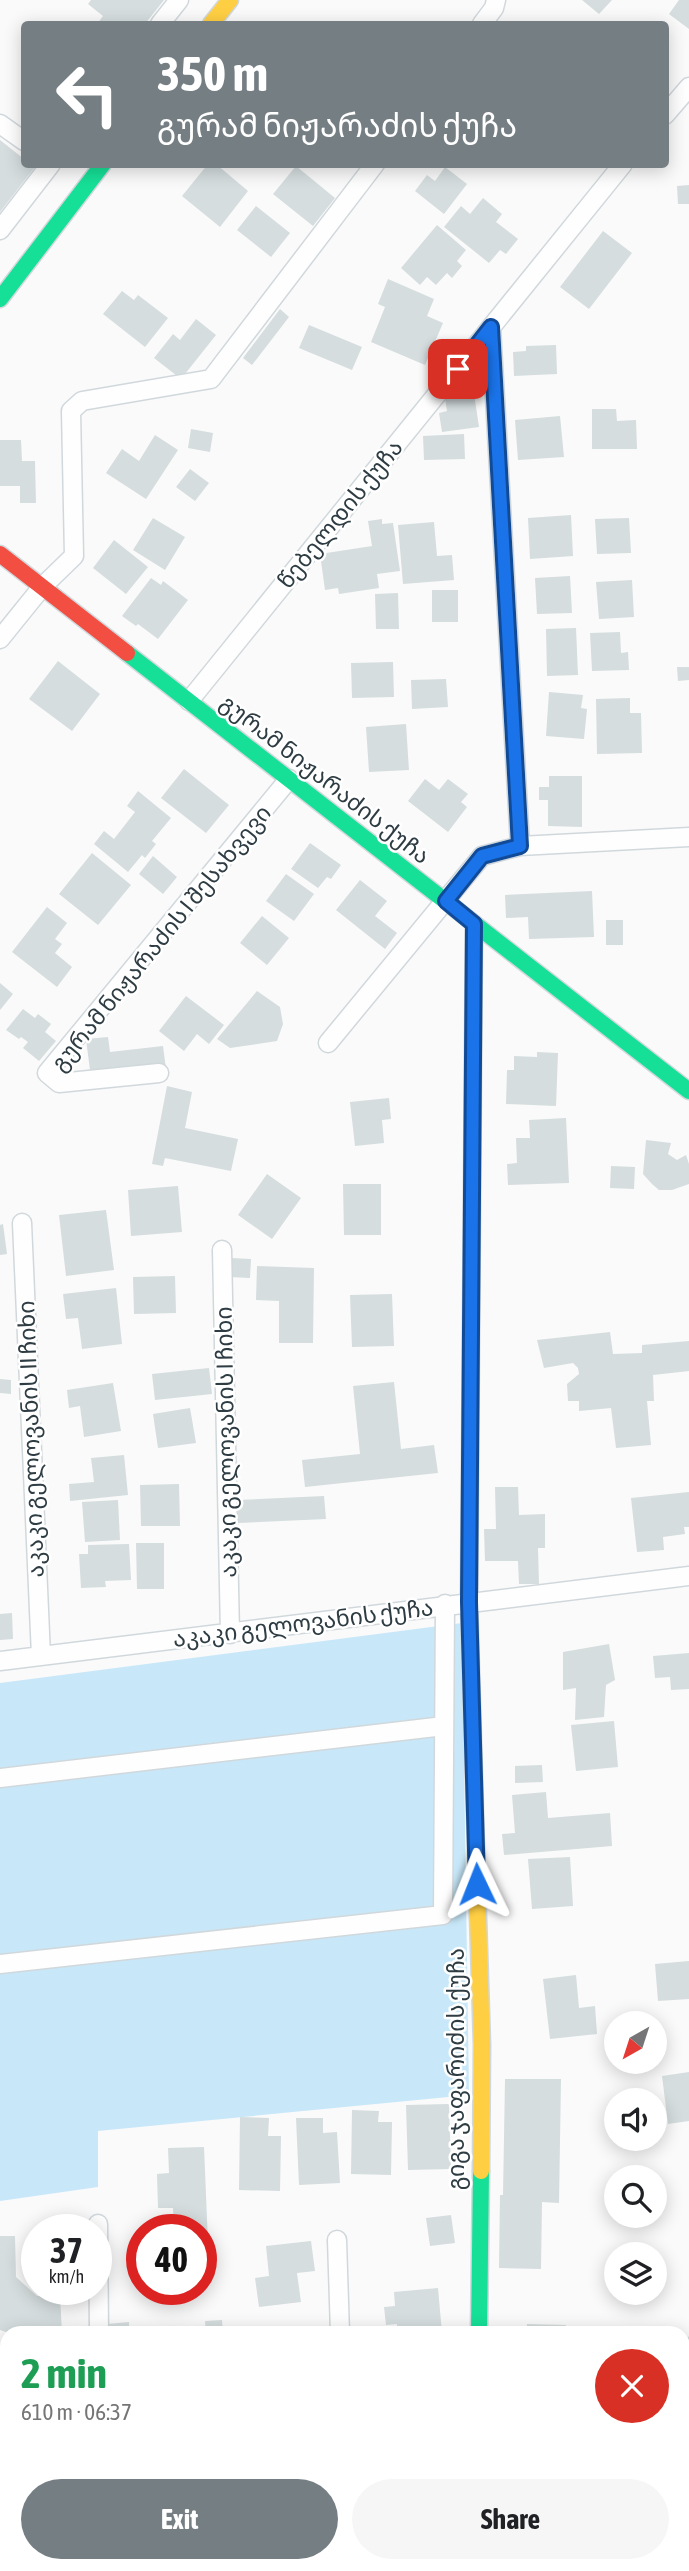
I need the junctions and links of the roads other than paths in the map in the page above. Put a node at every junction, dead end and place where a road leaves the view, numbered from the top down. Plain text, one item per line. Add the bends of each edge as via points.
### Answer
1 (179, 0) edge
2 (230, 0) edge
3 (496, 0) edge
4 (162, 21) edge
5 (213, 21) edge
6 (484, 21) edge
7 (689, 87) edge
8 (669, 110) edge
9 (0, 124) edge
10 (21, 139) edge
11 (48, 168) edge
12 (100, 168) edge
13 (372, 168) edge
14 (619, 168) edge
15 (0, 230) edge
16 (0, 299) edge
17 (491, 327) junction
18 (0, 554) edge
19 (42, 587) junction
20 (0, 639) edge
21 (190, 701) junction
22 (289, 779) junction
23 (689, 837) edge
24 (520, 846) junction
25 (446, 901) junction
26 (474, 924) junction
27 (328, 1044) dead end
28 (159, 1073) dead end
29 (689, 1091) edge
30 (22, 1223) dead end
31 (222, 1250) dead end
32 (689, 1576) edge
33 (469, 1602) junction
34 (445, 1604) junction
35 (230, 1634) junction
36 (41, 1656) junction
37 (0, 1661) edge
38 (444, 1726) junction
39 (0, 1779) edge
40 (0, 1964) edge
41 (337, 2240) dead end
42 (99, 2305) edge
43 (99, 2326) edge
44 (340, 2326) edge
45 (479, 2326) edge

1 - 4 street
2 - 5 street
3 - 6 street
7 - 8 street
9 - 10 street
11 - 15 street
12 - 16 street
13 - 19 street via 211,379 82,401 71,411 74,556
14 - 17 street, წებელდის ქუჩა
17 - 21 street, წებელდის ქუჩა
17 - 24 street
18 - 19 street, გურამ ნიჟარაძის ქუჩა
19 - 20 street
19 - 21 street, გურამ ნიჟარაძის ქუჩა
21 - 22 street, გურამ ნიჟარაძის ქუჩა
22 - 25 street, გურამ ნიჟარაძის ქუჩა
22 - 28 street, გურამ ნიჟარაძის I შესახვევი via 47,1073 59,1083
23 - 24 street
24 - 25 street via 482,856
25 - 26 street, გურამ ნიჟარაძის ქუჩა
25 - 27 street
26 - 29 street, გურამ ნიჟარაძის ქუჩა
26 - 33 street, გიგა ჯაფარიძის ქუჩა
30 - 36 street, აკაკი გელოვანის II ჩიხი
31 - 35 street, აკაკი გელოვანის I ჩიხი
32 - 33 street, აკაკი გელოვანის ქუჩა
33 - 34 street, აკაკი გელოვანის ქუჩა
33 - 45 street, გიგა ჯაფარიძის ქუჩა via 482,2045
34 - 35 street, აკაკი გელოვანის ქუჩა
34 - 38 street
35 - 36 street, აკაკი გელოვანის ქუჩა
36 - 37 street, აკაკი გელოვანის ქუჩა
38 - 39 street
38 - 40 street via 443,1915
41 - 44 street
42 - 43 street

